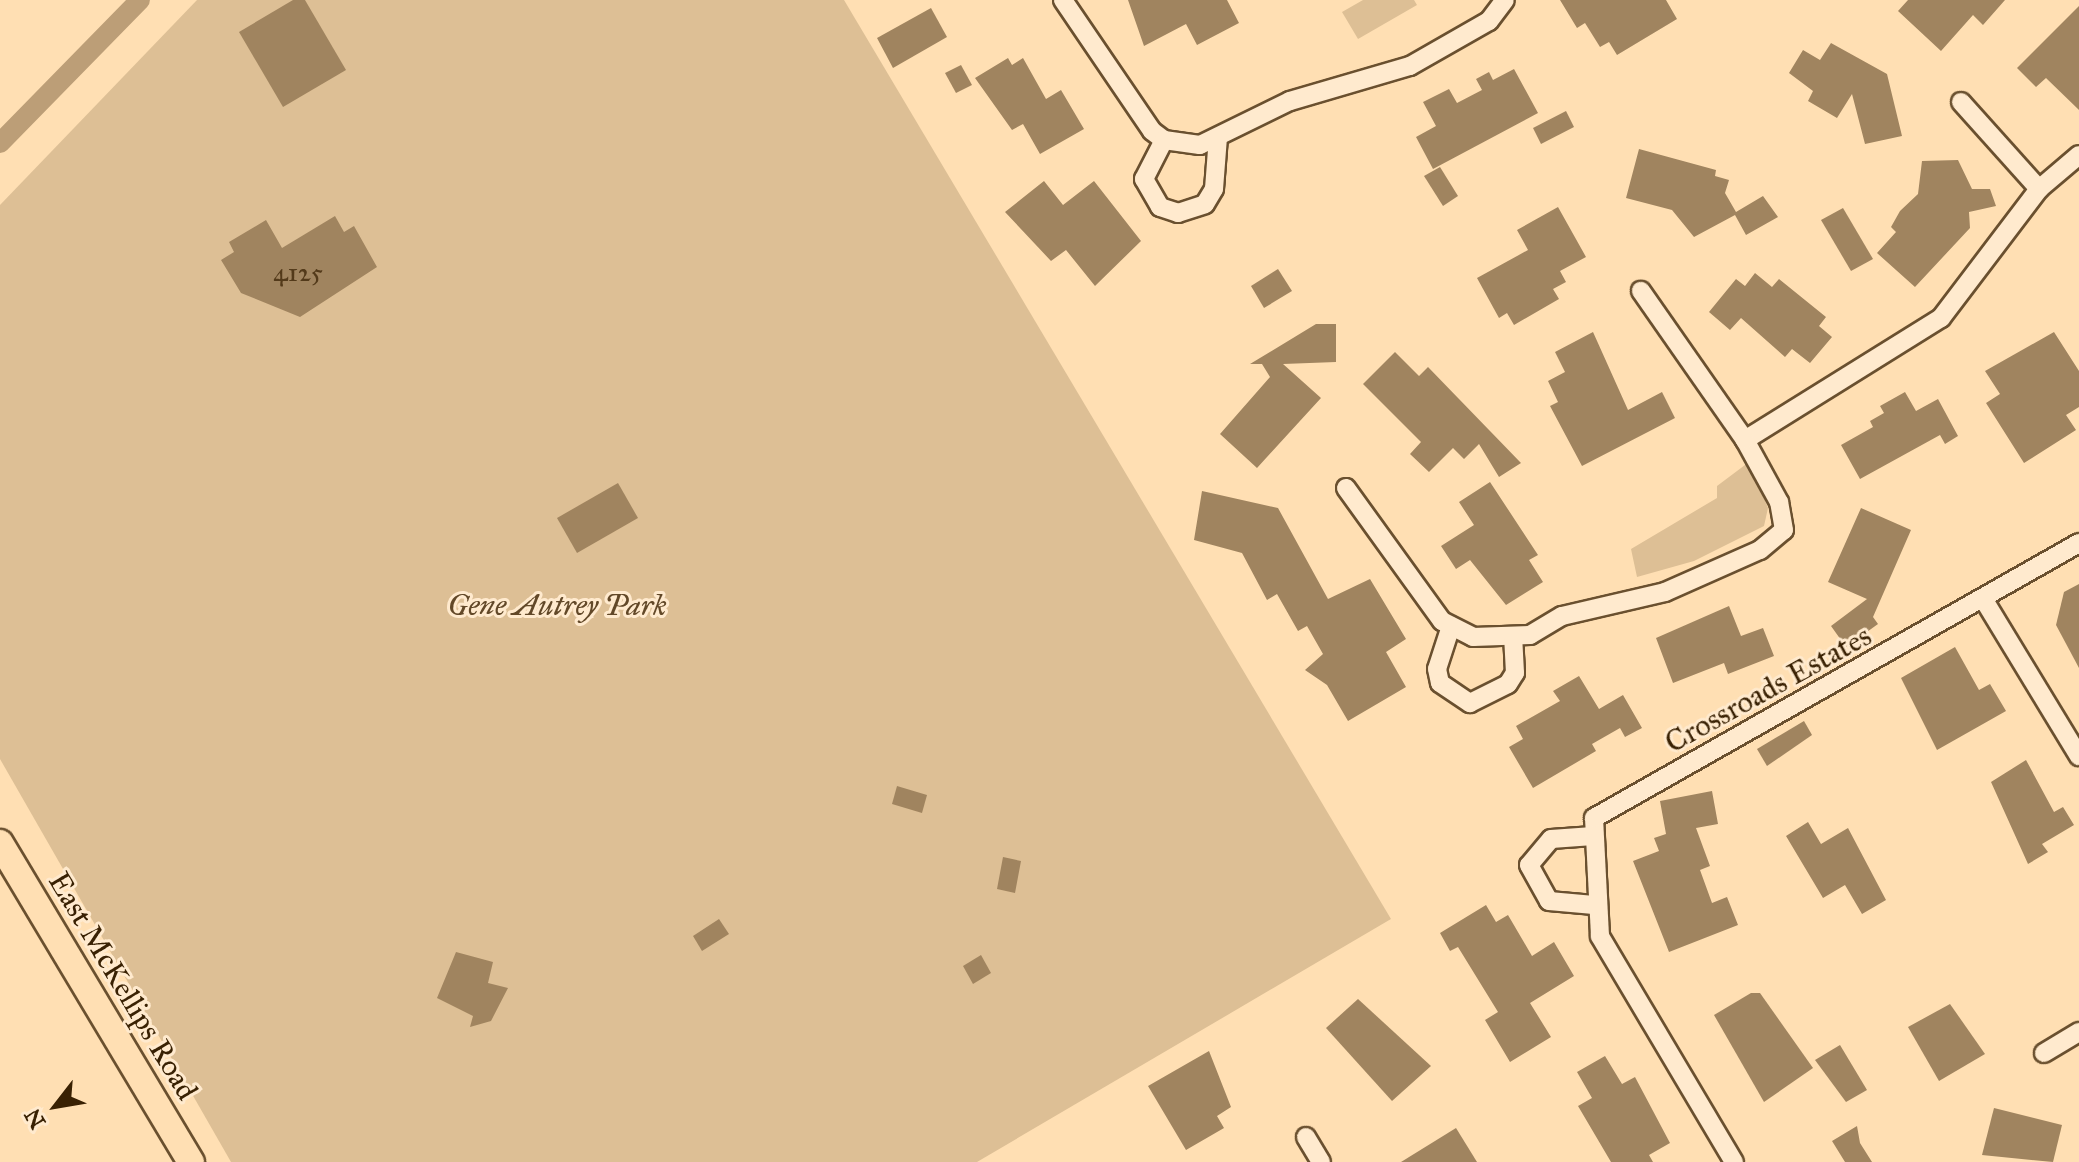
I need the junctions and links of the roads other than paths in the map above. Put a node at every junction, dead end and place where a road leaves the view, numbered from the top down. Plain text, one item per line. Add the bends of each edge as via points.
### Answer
1 (1063, 0) edge
2 (1505, 0) edge
3 (1961, 102) dead end
4 (1218, 137) junction
5 (1164, 140) junction
6 (2079, 155) edge
7 (2039, 189) junction
8 (1641, 291) dead end
9 (1745, 440) junction
10 (1346, 488) dead end
11 (2079, 543) edge
12 (1984, 600) junction
13 (1451, 626) junction
14 (1513, 637) junction
15 (2079, 756) edge
16 (1593, 836) junction
17 (0, 843) edge
18 (1594, 905) junction
19 (2079, 1032) edge
20 (2044, 1053) dead end
21 (1306, 1137) dead end
22 (191, 1162) edge
23 (1321, 1162) edge
24 (1734, 1162) edge

1 - 5 street via 1077,30
2 - 4 street via 1489,21 1410,66 1290,101
3 - 7 street
4 - 5 street via 1200,145
4 - 5 street via 1214,189 1205,204 1178,213 1160,207 1144,179
6 - 7 street
7 - 9 street via 1941,318
8 - 9 street
9 - 14 street via 1779,502 1784,530 1760,550 1665,592 1609,600
10 - 13 street
11 - 12 street, Crossroads Estates
12 - 15 street
12 - 16 street, Crossroads Estates via 1594,818
13 - 14 street via 1473,637
13 - 14 street via 1437,669 1440,683 1470,703 1508,684 1515,673
16 - 18 street
16 - 18 street via 1551,839 1529,865 1549,901
17 - 22 main road, East McKellips Road
18 - 24 street via 1600,936
19 - 20 street
21 - 23 street

